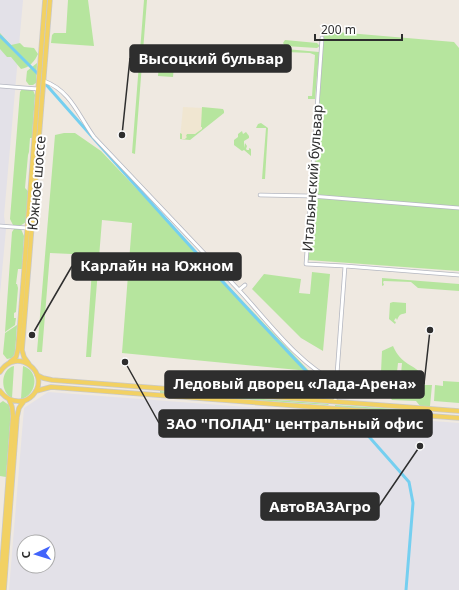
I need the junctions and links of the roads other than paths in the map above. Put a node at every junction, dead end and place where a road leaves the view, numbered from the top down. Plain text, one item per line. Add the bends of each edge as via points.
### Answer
1 (45, 0) edge
2 (50, 0) edge
3 (322, 38) dead end
4 (44, 81) junction
5 (0, 86) edge
6 (38, 89) junction
7 (260, 195) dead end
8 (311, 196) junction
9 (459, 208) edge
10 (0, 226) edge
11 (27, 228) junction
12 (345, 266) junction
13 (459, 275) edge
14 (245, 285) dead end
15 (239, 290) junction
16 (10, 362) junction
17 (29, 364) junction
18 (0, 371) edge
19 (37, 375) junction
20 (336, 382) junction
21 (103, 384) junction
22 (152, 388) junction
23 (0, 391) edge
24 (36, 391) junction
25 (103, 391) junction
26 (151, 394) junction
27 (8, 399) junction
28 (24, 401) junction
29 (333, 401) junction
30 (331, 408) junction
31 (432, 409) junction
32 (459, 411) edge
33 (432, 416) junction
34 (459, 418) edge
35 (0, 590) edge
36 (4, 590) edge

1 - 6 main road, Южное шоссе
2 - 4 main road, Южное шоссе
3 - 8 street, Итальянский бульвар
4 - 15 street via 55,86 67,98 94,137
4 - 17 main road, Южное шоссе via 22,350
5 - 6 street
6 - 11 main road, Южное шоссе
7 - 8 street
8 - 9 street
8 - 12 street, Итальянский бульвар via 306,264
10 - 11 street
11 - 16 main road, Южное шоссе via 18,349 16,357
12 - 13 street
12 - 20 street
14 - 15 street
15 - 20 street via 310,367
16 - 17 main road
16 - 18 main road
17 - 19 main road, Южное шоссе
19 - 21 main road via 52,380
19 - 24 main road
20 - 29 street
21 - 22 main road
21 - 25 main road
22 - 26 main road
22 - 29 main road
23 - 27 main road
24 - 25 main road via 51,387
24 - 28 main road
25 - 26 main road
26 - 30 main road
27 - 28 main road
27 - 35 main road via 13,416
28 - 36 main road via 17,417
29 - 30 main road
29 - 31 main road
30 - 33 main road
31 - 32 main road
31 - 33 main road
33 - 34 main road

